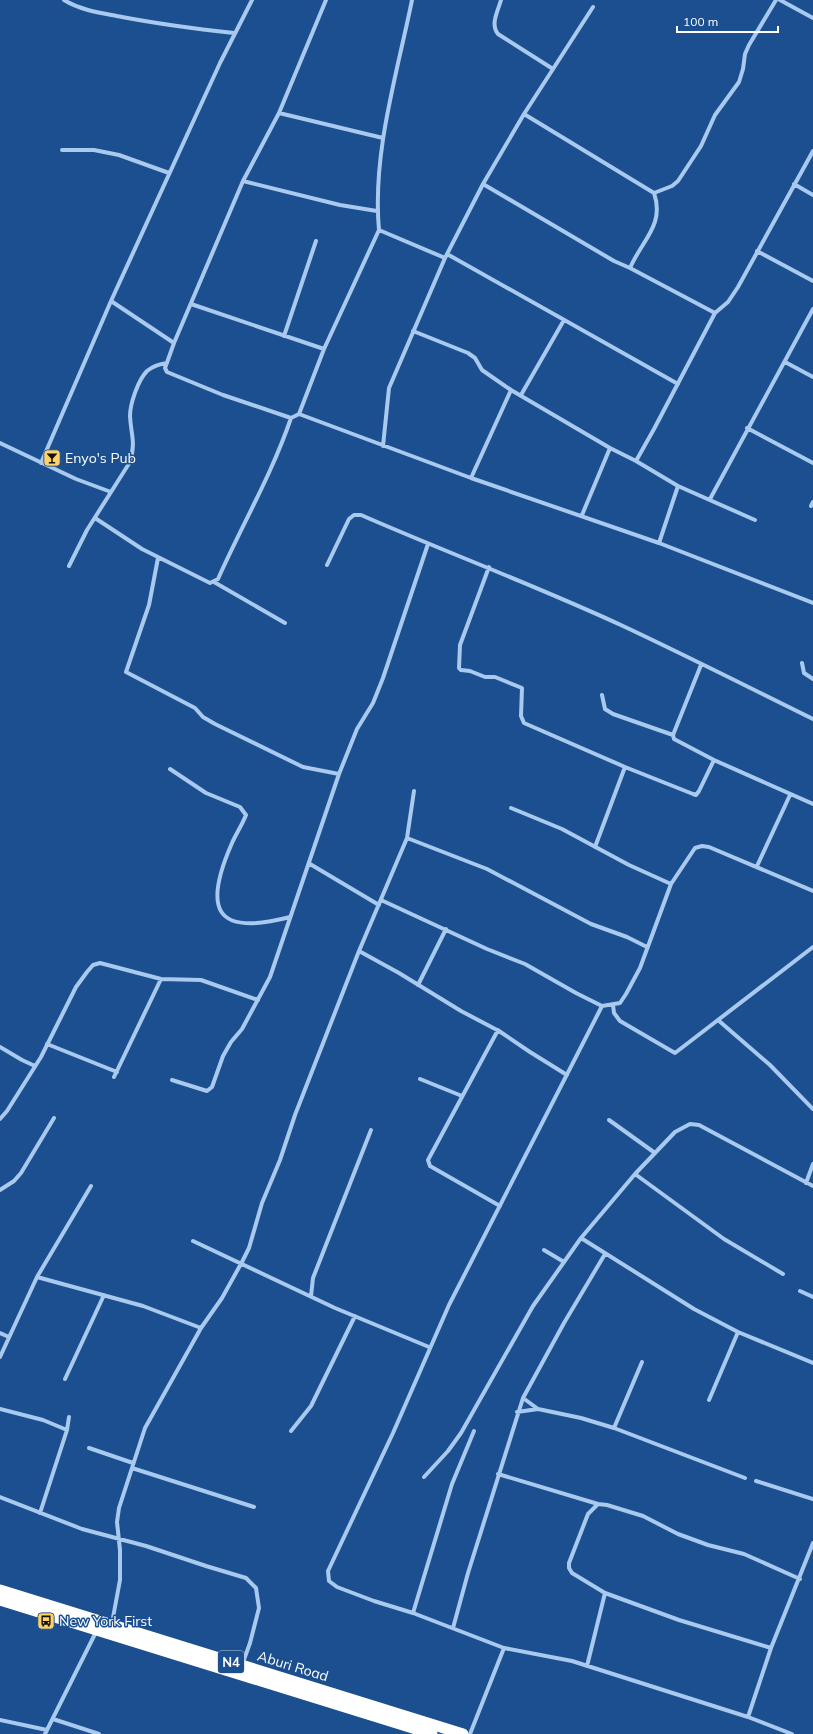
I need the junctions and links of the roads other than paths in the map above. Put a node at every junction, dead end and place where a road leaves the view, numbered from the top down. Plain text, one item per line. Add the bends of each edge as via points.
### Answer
1 (64, 0) edge
2 (252, 0) edge
3 (326, 0) edge
4 (412, 0) edge
5 (501, 0) edge
6 (776, 0) edge
7 (780, 0) edge
8 (592, 7) dead end
9 (813, 18) edge
10 (234, 33) junction
11 (553, 69) junction
12 (279, 113) junction
13 (524, 114) junction
14 (383, 138) junction
15 (62, 150) dead end
16 (813, 151) edge
17 (169, 173) junction
18 (244, 181) junction
19 (483, 184) junction
20 (794, 184) junction
21 (654, 193) junction
22 (813, 195) edge
23 (377, 211) junction
24 (378, 230) junction
25 (316, 241) dead end
26 (757, 251) junction
27 (446, 256) junction
28 (630, 268) junction
29 (813, 282) edge
30 (111, 301) junction
31 (191, 304) junction
32 (813, 309) edge
33 (715, 313) junction
34 (564, 320) junction
35 (413, 331) junction
36 (284, 336) junction
37 (174, 343) junction
38 (324, 349) junction
39 (784, 362) junction
40 (167, 363) junction
41 (813, 377) edge
42 (678, 384) junction
43 (511, 390) junction
44 (521, 395) junction
45 (299, 414) junction
46 (291, 418) junction
47 (747, 428) junction
48 (0, 443) edge
49 (383, 446) junction
50 (610, 448) junction
51 (636, 461) junction
52 (813, 463) edge
53 (41, 464) junction
54 (471, 478) junction
55 (678, 486) junction
56 (111, 492) junction
57 (710, 499) junction
58 (582, 516) junction
59 (95, 518) junction
60 (755, 520) dead end
61 (659, 543) junction
62 (428, 544) junction
63 (158, 558) junction
64 (326, 565) dead end
65 (69, 566) dead end
66 (489, 567) junction
67 (214, 582) junction
68 (813, 603) edge
69 (285, 623) dead end
70 (802, 663) dead end
71 (701, 665) junction
72 (813, 679) edge
73 (602, 695) dead end
74 (813, 720) edge
75 (673, 735) junction
76 (714, 760) junction
77 (625, 767) junction
78 (170, 769) dead end
79 (339, 774) junction
80 (414, 791) dead end
81 (790, 795) junction
82 (813, 804) edge
83 (511, 808) dead end
84 (407, 838) junction
85 (595, 847) junction
86 (310, 864) junction
87 (757, 866) junction
88 (671, 884) junction
89 (813, 891) edge
90 (380, 903) junction
91 (290, 917) junction
92 (446, 930) junction
93 (647, 947) junction
94 (813, 947) edge
95 (359, 951) junction
96 (161, 979) junction
97 (418, 985) junction
98 (258, 1000) junction
99 (613, 1005) junction
100 (602, 1006) junction
101 (718, 1020) junction
102 (498, 1030) junction
103 (47, 1044) junction
104 (0, 1047) edge
105 (35, 1066) junction
106 (117, 1072) junction
107 (567, 1075) junction
108 (114, 1077) dead end
109 (420, 1079) dead end
110 (172, 1080) dead end
111 (462, 1096) junction
112 (813, 1109) edge
113 (54, 1118) dead end
114 (0, 1119) edge
115 (609, 1120) dead end
116 (371, 1130) dead end
117 (655, 1153) junction
118 (813, 1164) edge
119 (634, 1174) junction
120 (806, 1182) junction
121 (91, 1186) dead end
122 (813, 1186) edge
123 (0, 1190) edge
124 (500, 1206) junction
125 (582, 1238) junction
126 (194, 1240) dead end
127 (544, 1250) dead end
128 (605, 1254) junction
129 (242, 1262) junction
130 (564, 1262) junction
131 (783, 1274) dead end
132 (37, 1277) junction
133 (800, 1291) dead end
134 (104, 1295) junction
135 (311, 1296) junction
136 (813, 1297) edge
137 (355, 1316) junction
138 (201, 1328) junction
139 (738, 1332) junction
140 (0, 1333) edge
141 (9, 1337) junction
142 (429, 1347) junction
143 (0, 1357) edge
144 (642, 1362) dead end
145 (813, 1363) edge
146 (65, 1379) dead end
147 (523, 1398) junction
148 (709, 1400) dead end
149 (0, 1409) edge
150 (538, 1409) junction
151 (517, 1412) junction
152 (69, 1417) dead end
153 (614, 1428) junction
154 (67, 1430) junction
155 (474, 1430) dead end
156 (291, 1431) dead end
157 (89, 1448) dead end
158 (132, 1465) junction
159 (498, 1474) junction
160 (424, 1478) dead end
161 (745, 1478) dead end
162 (756, 1481) dead end
163 (0, 1498) edge
164 (813, 1499) edge
165 (598, 1504) junction
166 (254, 1507) dead end
167 (40, 1514) junction
168 (118, 1538) junction
169 (813, 1543) edge
170 (800, 1579) junction
171 (0, 1590) edge
172 (605, 1593) junction
173 (0, 1600) edge
174 (413, 1613) junction
175 (112, 1624) junction
176 (453, 1628) junction
177 (98, 1630) junction
178 (504, 1648) junction
179 (771, 1648) junction
180 (242, 1666) junction
181 (587, 1666) junction
182 (748, 1717) junction
183 (53, 1719) junction
184 (0, 1720) edge
185 (46, 1732) edge
186 (99, 1734) edge
187 (432, 1734) edge
188 (463, 1734) edge
189 (470, 1734) edge
190 (792, 1734) edge

1 - 10 street via 91,11 152,23
2 - 10 street
3 - 12 street
4 - 14 street
5 - 11 street via 494,29
6 - 21 street via 749,45 739,82 715,115 701,146 678,181
7 - 9 street
8 - 11 street
10 - 17 street
11 - 13 street
12 - 14 street
12 - 18 street
13 - 19 street
13 - 21 street
14 - 23 street
15 - 17 street via 94,150 119,155
16 - 20 street
17 - 30 street
18 - 23 street via 340,205
18 - 31 street
19 - 27 street
19 - 28 street
20 - 22 street
20 - 26 street
21 - 28 street via 658,203 656,223
23 - 24 street
24 - 27 street
24 - 38 street
25 - 36 street
26 - 29 street
26 - 33 street via 728,302
27 - 34 street
27 - 35 street
28 - 33 street
30 - 37 street
30 - 53 street
31 - 36 street
31 - 37 street
32 - 39 street
33 - 42 street
34 - 42 street
34 - 44 street
35 - 43 street via 472,355 482,370
35 - 49 street via 389,388
36 - 38 street
37 - 40 street
38 - 45 street
39 - 41 street
39 - 47 street
40 - 46 street via 165,368 170,374 223,396
40 - 56 street via 154,366 147,371 133,397 130,417 133,451 127,467
42 - 51 street
43 - 44 street
43 - 54 street
44 - 50 street
45 - 46 street
45 - 49 street
46 - 67 street via 268,476 218,579
47 - 52 street
47 - 57 street
48 - 53 street
49 - 54 street
50 - 51 street
50 - 58 street
51 - 55 street
53 - 56 street
54 - 58 street
55 - 57 street
55 - 61 street
56 - 59 street
57 - 60 street
58 - 61 street
59 - 63 street
59 - 65 street
61 - 68 street
62 - 64 street via 362,515 354,515 349,519
62 - 66 street
62 - 79 street via 383,678 373,703 357,729
63 - 67 street
63 - 79 street via 149,605 126,672 195,708 214,724 267,750 303,767
66 - 71 street via 622,626
66 - 77 street via 460,645 459,668 485,677 495,677 522,688 521,716 524,723
67 - 69 street
70 - 72 street via 804,673
71 - 74 street
71 - 75 street
73 - 75 street via 605,709 613,714
75 - 76 street via 678,743
76 - 77 street via 696,795
76 - 81 street
77 - 85 street
78 - 91 street via 206,793 240,807 246,815 233,841 217,887 217,900 221,912 227,919 254,924
79 - 86 street
80 - 84 street
81 - 82 street
81 - 87 street
83 - 85 street via 562,829
84 - 90 street
84 - 93 street via 487,869 591,924
85 - 88 street
86 - 90 street
86 - 91 street
87 - 88 street via 702,846 695,848
87 - 89 street
88 - 93 street
90 - 92 street
90 - 95 street
91 - 98 street via 270,978
92 - 97 street
92 - 100 street via 525,964
93 - 99 street via 640,968 626,994 620,1003
94 - 101 street
95 - 97 street
95 - 129 street via 295,1115
96 - 98 street via 201,980
96 - 103 street via 100,963 93,965 76,987
96 - 106 street
97 - 102 street
98 - 110 street via 223,1056 212,1087 207,1091
99 - 100 street
99 - 101 street via 614,1013 620,1021 675,1053
100 - 107 street
101 - 112 street via 770,1065
102 - 107 street
102 - 111 street
103 - 105 street
103 - 106 street
104 - 105 street
105 - 114 street
106 - 108 street
107 - 124 street
109 - 111 street
111 - 124 street via 428,1164
113 - 123 street via 21,1172 14,1181
115 - 117 street
116 - 135 street via 313,1278
117 - 119 street
117 - 120 street via 675,1132 690,1124 699,1125
118 - 120 street
119 - 125 street
119 - 131 street via 724,1239
120 - 122 street
121 - 132 street
124 - 142 street
125 - 128 street
125 - 130 street
126 - 129 street
127 - 130 street
128 - 139 street via 694,1309
128 - 147 street
129 - 135 street
129 - 138 street via 222,1298
130 - 160 street via 533,1306 461,1433
132 - 134 street
132 - 141 street
133 - 136 street
134 - 138 street via 143,1306
134 - 146 street
135 - 137 street
137 - 142 street
137 - 156 street via 311,1406
138 - 158 street via 145,1428
139 - 145 street
139 - 148 street
140 - 141 street
141 - 143 street
142 - 174 street via 393,1433 328,1571 329,1581 337,1587
144 - 153 street
147 - 150 street
147 - 151 street
149 - 154 street via 43,1420
150 - 151 street
150 - 153 street
151 - 159 street
152 - 154 street
153 - 161 street
154 - 167 street
155 - 174 street via 452,1484
157 - 158 street
158 - 166 street
158 - 168 street via 119,1508
159 - 165 street
159 - 176 street
162 - 164 street
163 - 167 street
165 - 170 street via 643,1516 678,1534 744,1554
165 - 172 street via 588,1514 569,1568 572,1573
167 - 168 street
168 - 175 street via 120,1580
168 - 180 street via 246,1578 256,1588 259,1608
169 - 170 street
170 - 179 street
171 - 175 highway, Aburi Road / N4
172 - 179 street via 679,1620
172 - 181 street
173 - 177 highway, Aburi Road / N4
174 - 176 street
175 - 180 highway, Aburi Road / N4
176 - 178 street
177 - 183 street
177 - 187 highway, Aburi Road / N4
178 - 181 street
178 - 189 street
179 - 182 street
180 - 188 highway, Aburi Road / N4
181 - 182 street
182 - 190 street
183 - 185 street
183 - 186 street
184 - 185 street

